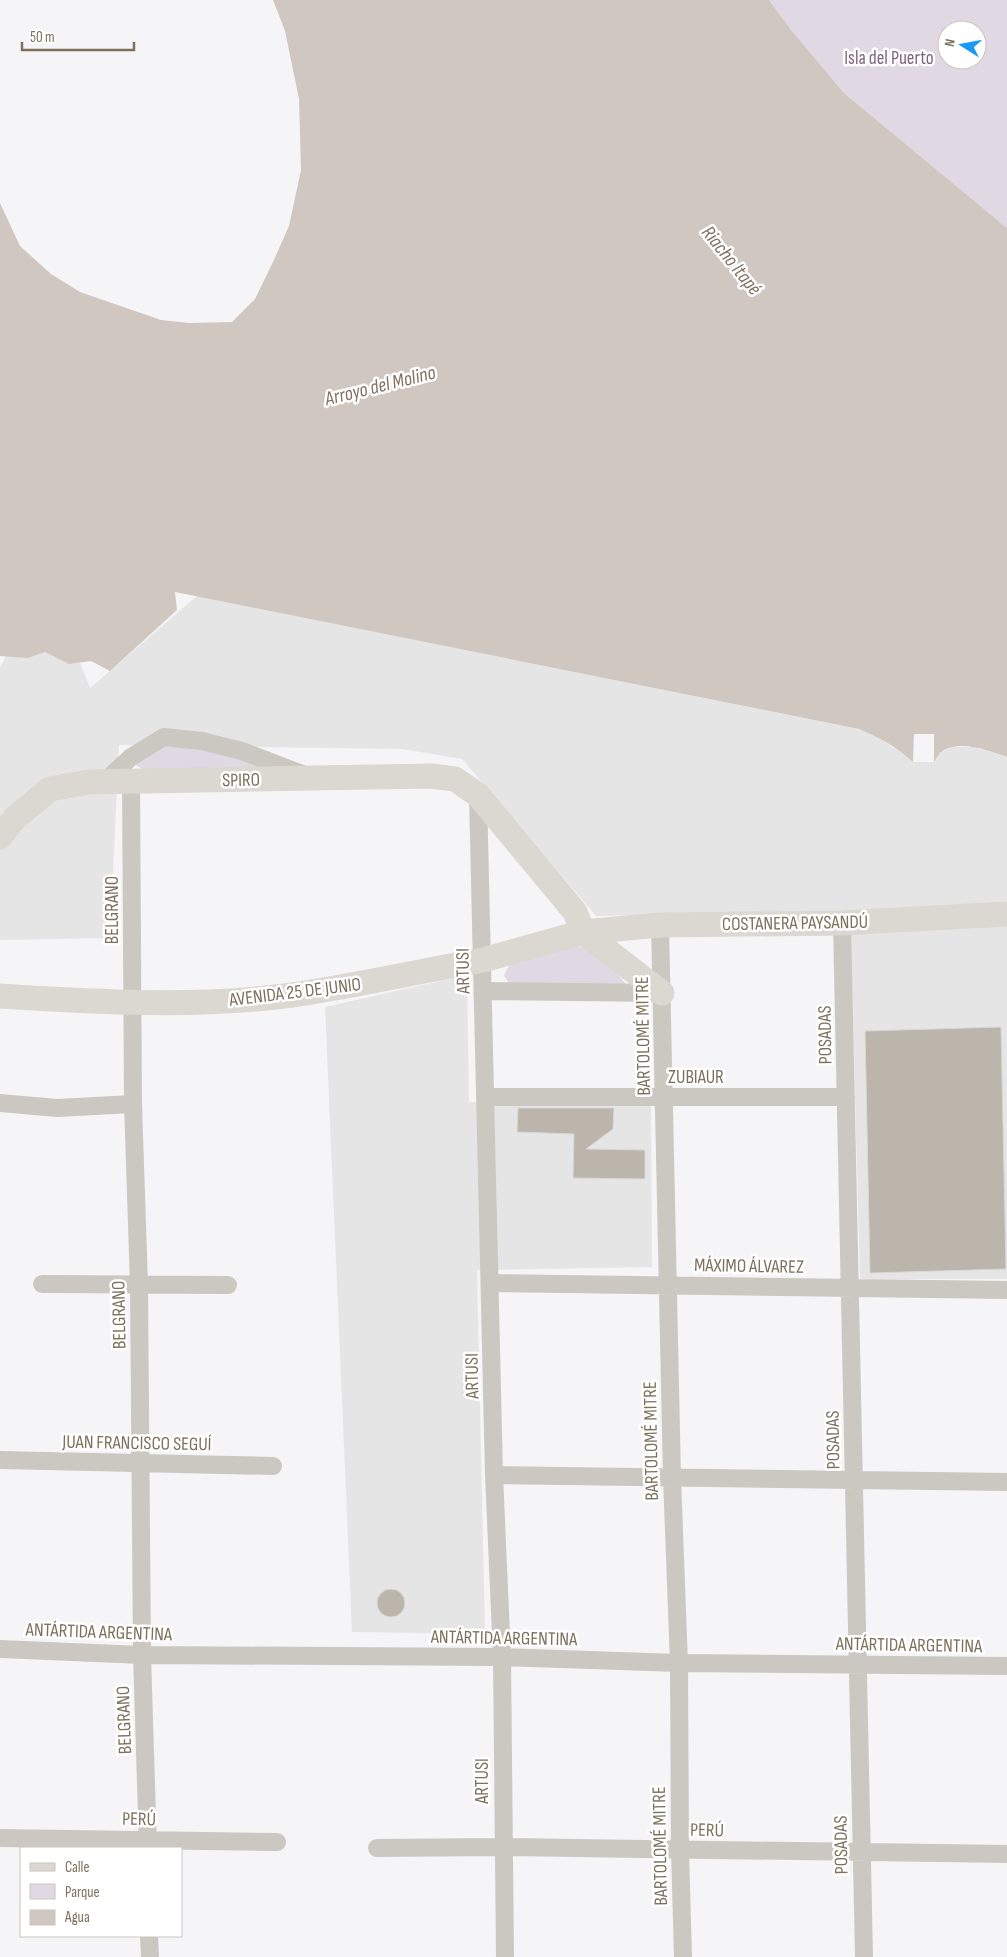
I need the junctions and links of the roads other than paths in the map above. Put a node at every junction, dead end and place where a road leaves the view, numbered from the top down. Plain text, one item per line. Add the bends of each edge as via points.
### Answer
1 (313, 778) junction
2 (131, 781) junction
3 (104, 782) junction
4 (478, 794) junction
5 (0, 837) edge
6 (1007, 914) edge
7 (842, 923) junction
8 (660, 925) junction
9 (584, 932) junction
10 (483, 960) junction
11 (484, 991) junction
12 (662, 993) junction
13 (0, 996) edge
14 (133, 1001) junction
15 (846, 1096) junction
16 (486, 1097) junction
17 (664, 1097) junction
18 (0, 1103) edge
19 (133, 1104) junction
20 (490, 1283) junction
21 (42, 1284) dead end
22 (228, 1284) dead end
23 (139, 1285) junction
24 (668, 1285) junction
25 (850, 1287) junction
26 (1007, 1290) edge
27 (0, 1460) edge
28 (141, 1464) junction
29 (273, 1466) dead end
30 (494, 1475) junction
31 (672, 1478) junction
32 (854, 1480) junction
33 (1007, 1482) edge
34 (0, 1649) edge
35 (142, 1655) junction
36 (502, 1657) junction
37 (679, 1662) junction
38 (858, 1664) junction
39 (1007, 1666) edge
40 (0, 1838) edge
41 (277, 1842) dead end
42 (148, 1844) edge
43 (502, 1847) junction
44 (377, 1848) dead end
45 (680, 1850) junction
46 (862, 1852) junction
47 (1007, 1854) edge
48 (149, 1937) edge
49 (150, 1957) edge
50 (505, 1957) edge
51 (683, 1957) edge
52 (864, 1957) edge

1 - 2 main road, SPIRO
1 - 3 street via 242,751 202,740 164,737 130,758
1 - 4 main road, SPIRO via 455,778
2 - 3 main road, SPIRO
2 - 14 street, BELGRANO
3 - 5 main road, SPIRO via 50,789 16,818
4 - 9 main road via 575,912
4 - 10 street, ARTUSI
6 - 7 main road, COSTANERA PAYSANDÚ
7 - 8 main road, COSTANERA PAYSANDÚ
7 - 15 street, POSADAS
8 - 9 main road, COSTANERA PAYSANDÚ
8 - 12 street, BARTOLOMÉ MITRE
9 - 10 main road, AVENIDA 25 DE JUNIO
9 - 12 main road
10 - 11 street, ARTUSI
10 - 14 main road, AVENIDA 25 DE JUNIO via 292,995 232,1000
11 - 12 street
11 - 16 street, ARTUSI
12 - 17 street, BARTOLOMÉ MITRE
13 - 14 main road, AVENIDA 25 DE JUNIO
14 - 19 street, BELGRANO
15 - 17 street, ZUBIAUR
15 - 25 street, POSADAS
16 - 17 street, ZUBIAUR
16 - 20 street, ARTUSI
17 - 24 street, BARTOLOMÉ MITRE
18 - 19 street via 57,1108
19 - 23 street, BELGRANO
20 - 24 street, MÁXIMO ÁLVAREZ
20 - 30 street, ARTUSI
21 - 23 street
22 - 23 street
23 - 28 street, BELGRANO
24 - 25 street, MÁXIMO ÁLVAREZ
24 - 31 street, BARTOLOMÉ MITRE
25 - 26 street, MÁXIMO ÁLVAREZ
25 - 32 street, POSADAS
27 - 28 street, JUAN FRANCISCO SEGUÍ
28 - 29 street, JUAN FRANCISCO SEGUÍ
28 - 35 street, BELGRANO
30 - 31 street
30 - 36 street, ARTUSI
31 - 32 street
31 - 37 street, BARTOLOMÉ MITRE
32 - 33 street
32 - 38 street, POSADAS
34 - 35 street, ANTÁRTIDA ARGENTINA
35 - 36 street, ANTÁRTIDA ARGENTINA
35 - 42 street, BELGRANO
36 - 37 street, ANTÁRTIDA ARGENTINA
36 - 43 street, ARTUSI
37 - 38 street, ANTÁRTIDA ARGENTINA
37 - 45 street, BARTOLOMÉ MITRE
38 - 39 street, ANTÁRTIDA ARGENTINA
38 - 46 street, POSADAS
40 - 42 street, PERÚ
41 - 42 street, PERÚ
43 - 44 street, PERÚ
43 - 45 street, PERÚ
43 - 50 street, ARTUSI
45 - 46 street, PERÚ
45 - 51 street, BARTOLOMÉ MITRE
46 - 47 street, PERÚ
46 - 52 street, POSADAS
48 - 49 street

